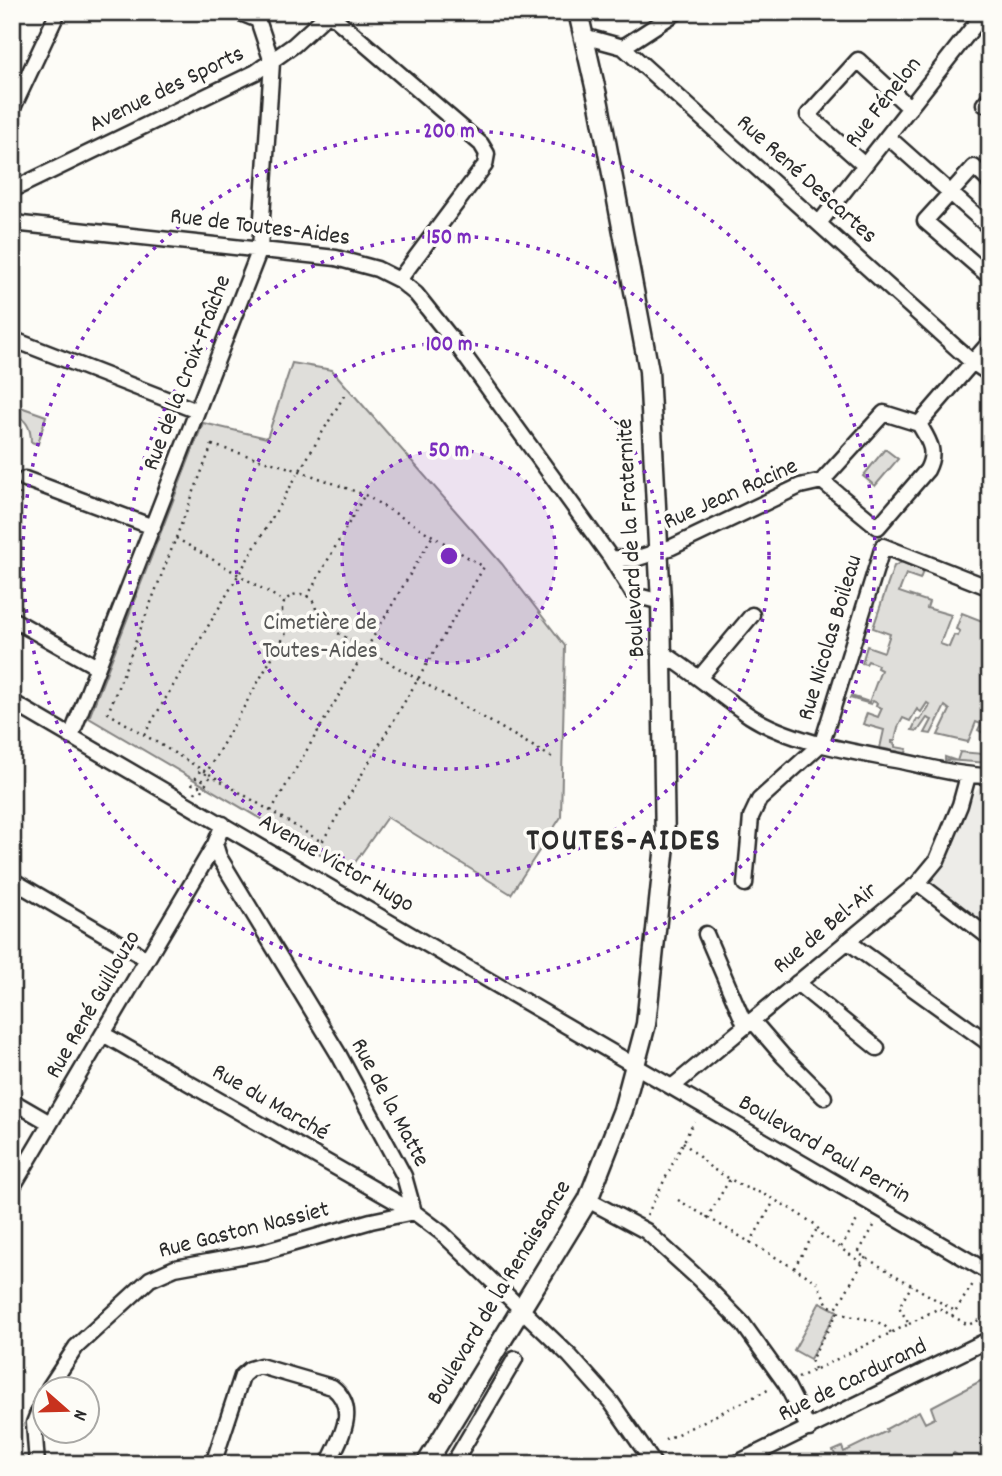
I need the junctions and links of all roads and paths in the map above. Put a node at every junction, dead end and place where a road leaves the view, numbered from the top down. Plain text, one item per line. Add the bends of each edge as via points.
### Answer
1 (58, 12) edge
2 (238, 12) edge
3 (330, 12) edge
4 (578, 12) edge
5 (677, 12) edge
6 (985, 12) edge
7 (258, 16) edge
8 (583, 37) junction
9 (623, 47) junction
10 (272, 62) junction
11 (911, 108) junction
12 (12, 110) edge
13 (888, 136) junction
14 (864, 165) junction
15 (990, 181) edge
16 (12, 190) edge
17 (950, 193) junction
18 (13, 220) edge
19 (820, 222) junction
20 (990, 228) edge
21 (260, 249) junction
22 (990, 277) edge
23 (399, 280) junction
24 (12, 339) edge
25 (990, 342) edge
26 (972, 362) junction
27 (990, 374) edge
28 (345, 394) dead end
29 (197, 411) junction
30 (919, 424) junction
31 (300, 471) junction
32 (25, 479) joint
33 (822, 481) junction
34 (365, 495) junction
35 (12, 522) edge
36 (153, 527) junction
37 (878, 527) junction
38 (433, 536) junction
39 (175, 538) junction
40 (883, 546) junction
41 (659, 552) junction
42 (611, 558) junction
43 (239, 575) junction
44 (990, 588) edge
45 (307, 597) junction
46 (285, 601) junction
47 (661, 602) junction
48 (752, 615) dead end
49 (12, 619) edge
50 (314, 619) junction
51 (290, 626) junction
52 (366, 649) junction
53 (663, 653) junction
54 (97, 667) junction
55 (699, 677) junction
56 (418, 679) junction
57 (12, 702) edge
58 (144, 735) junction
59 (71, 736) junction
60 (822, 743) junction
61 (553, 758) dead end
62 (201, 769) junction
63 (206, 773) junction
64 (211, 775) junction
65 (968, 776) junction
66 (990, 776) edge
67 (192, 785) dead end
68 (202, 791) dead end
69 (188, 804) junction
70 (271, 811) junction
71 (223, 824) junction
72 (215, 845) junction
73 (12, 880) edge
74 (918, 883) junction
75 (745, 884) dead end
76 (706, 934) dead end
77 (990, 938) edge
78 (847, 941) junction
79 (147, 959) junction
80 (797, 983) junction
81 (748, 1023) junction
82 (103, 1034) junction
83 (990, 1044) edge
84 (877, 1048) dead end
85 (636, 1066) junction
86 (672, 1087) junction
87 (824, 1097) dead end
88 (12, 1101) edge
89 (694, 1121) dead end
90 (50, 1123) junction
91 (683, 1142) junction
92 (730, 1179) junction
93 (12, 1188) edge
94 (588, 1200) junction
95 (678, 1200) dead end
96 (775, 1200) junction
97 (414, 1212) junction
98 (859, 1217) dead end
99 (706, 1219) junction
100 (874, 1226) dead end
101 (818, 1227) junction
102 (640, 1228) junction
103 (750, 1244) junction
104 (841, 1250) junction
105 (866, 1257) junction
106 (862, 1264) junction
107 (794, 1269) junction
108 (990, 1273) edge
109 (973, 1284) dead end
110 (912, 1285) junction
111 (899, 1307) dead end
112 (520, 1308) junction
113 (837, 1310) junction
114 (955, 1311) junction
115 (990, 1315) edge
116 (952, 1316) junction
117 (909, 1324) dead end
118 (891, 1333) dead end
119 (990, 1339) edge
120 (492, 1354) junction
121 (815, 1370) dead end
122 (58, 1374) edge
123 (456, 1414) junction
124 (476, 1425) junction
125 (809, 1429) junction
126 (34, 1444) edge
127 (37, 1464) edge
128 (213, 1464) edge
129 (328, 1464) edge
130 (426, 1464) edge
131 (453, 1464) edge
132 (654, 1464) edge
133 (735, 1464) edge

1 - 12 street
2 - 7 street
3 - 10 street, Avenue des Sports
3 - 23 street via 487,154 485,165
4 - 8 main road, Boulevard de la Fraternité
5 - 9 street
6 - 11 street, Rue Fénelon
7 - 10 street, Rue de la Croix-Fraîche
8 - 9 street, Rue René Descartes
8 - 41 main road, Boulevard de la Fraternité via 649,370
9 - 19 street, Rue René Descartes
10 - 16 street, Avenue des Sports
10 - 21 street, Rue de la Croix-Fraîche
11 - 13 street, Rue Fénelon
11 - 14 street via 858,60 808,115
13 - 14 street, Rue Fénelon
13 - 17 street
14 - 19 street, Rue Fénelon
15 - 17 street via 974,167
17 - 20 street
17 - 22 street via 925,221
18 - 21 street, Rue de Toutes-Aides via 22,225
19 - 26 street, Rue René Descartes
21 - 23 street, Rue de Toutes-Aides via 336,258
21 - 29 street, Rue de la Croix-Fraîche
23 - 42 street, Rue de Toutes-Aides via 459,348
24 - 29 street
25 - 26 street
26 - 27 street, Rue René Descartes
26 - 30 street
28 - 31 path
29 - 36 street, Rue de la Croix-Fraîche
30 - 33 street via 884,413
30 - 37 street via 932,445 932,459
31 - 34 path
31 - 39 path via 212,445
31 - 43 path
32 - 35 path
32 - 36 street
33 - 37 street
33 - 41 street, Rue Jean Racine via 800,486
34 - 38 path
34 - 45 path
36 - 54 street, Rue de la Croix-Fraîche
37 - 40 street
38 - 52 path
38 - 56 path via 484,567
39 - 43 path
39 - 58 path via 108,713
40 - 44 street
40 - 60 street, Rue Nicolas Boileau
41 - 42 street via 635,559
41 - 47 main road, Boulevard de la Fraternité
42 - 47 street, Rue de Toutes-Aides via 632,592
43 - 46 path
43 - 58 path
45 - 46 path via 295,595
45 - 50 path via 315,606
46 - 51 path via 282,613
47 - 53 main road, Boulevard de la Fraternité
48 - 55 street
49 - 54 street
50 - 51 path via 303,627
50 - 52 path
51 - 63 path
52 - 56 path
52 - 70 path
53 - 55 street
53 - 85 main road, Boulevard de la Fraternité via 666,845 646,1024
54 - 59 street, Rue de la Croix-Fraîche
55 - 60 street via 751,716
56 - 61 path
56 - 70 path via 322,842
57 - 59 street, Avenue Victor Hugo
58 - 62 path
59 - 69 street, Avenue Victor Hugo
60 - 65 street
60 - 75 street via 759,800 751,817
62 - 63 path
62 - 67 path
63 - 64 path
63 - 69 path
64 - 68 path
64 - 70 path
65 - 66 street
65 - 74 street, Rue de Bel-Air via 937,860
69 - 71 street, Avenue Victor Hugo
71 - 72 street
71 - 85 street, Avenue Victor Hugo
72 - 79 street, Rue René Guillouzo
72 - 97 street, Rue de la Matte via 352,1079 404,1176
73 - 79 street
74 - 77 street
74 - 78 street, Rue de Bel-Air
76 - 81 street
78 - 80 street, Rue de Bel-Air
78 - 83 street
79 - 82 street, Rue René Guillouzo
80 - 81 street, Rue de Bel-Air
80 - 84 street
81 - 86 street, Rue de Bel-Air
81 - 87 street
82 - 90 street, Rue René Guillouzo
82 - 97 street, Rue du Marché
85 - 86 street, Boulevard Paul Perrin
85 - 94 main road, Boulevard de la Renaissance
86 - 108 street, Boulevard Paul Perrin
88 - 90 street
89 - 91 path
90 - 93 street, Rue René Guillouzo
91 - 92 path
91 - 102 path
92 - 96 path
92 - 99 path
94 - 102 street
94 - 112 main road, Boulevard de la Renaissance
95 - 99 path
96 - 101 path
96 - 103 path
97 - 112 street
97 - 122 street, Rue Gaston Nassiet via 263,1252 175,1268 149,1279 76,1347
98 - 104 path
99 - 103 path
100 - 105 path via 859,1253
101 - 104 path
101 - 107 path
102 - 125 street via 743,1324 786,1384
103 - 107 path
104 - 106 path
105 - 106 path
105 - 110 path
106 - 113 path
107 - 113 path via 816,1282 828,1305
109 - 114 path
110 - 111 path
110 - 114 path
112 - 120 main road, Boulevard de la Renaissance
112 - 132 street via 611,1402
113 - 118 path via 879,1322
113 - 121 path via 811,1360
114 - 116 path
115 - 116 path via 968,1325
116 - 117 path via 939,1308
119 - 125 street, Rue de Cardurand
120 - 123 main road, Boulevard de la Renaissance
120 - 124 street via 513,1362
123 - 124 street
123 - 130 main road, Boulevard de la Renaissance
124 - 131 street
125 - 133 street, Rue de Cardurand
126 - 127 street
128 - 129 street via 242,1376 260,1366 332,1387 341,1394 347,1412

